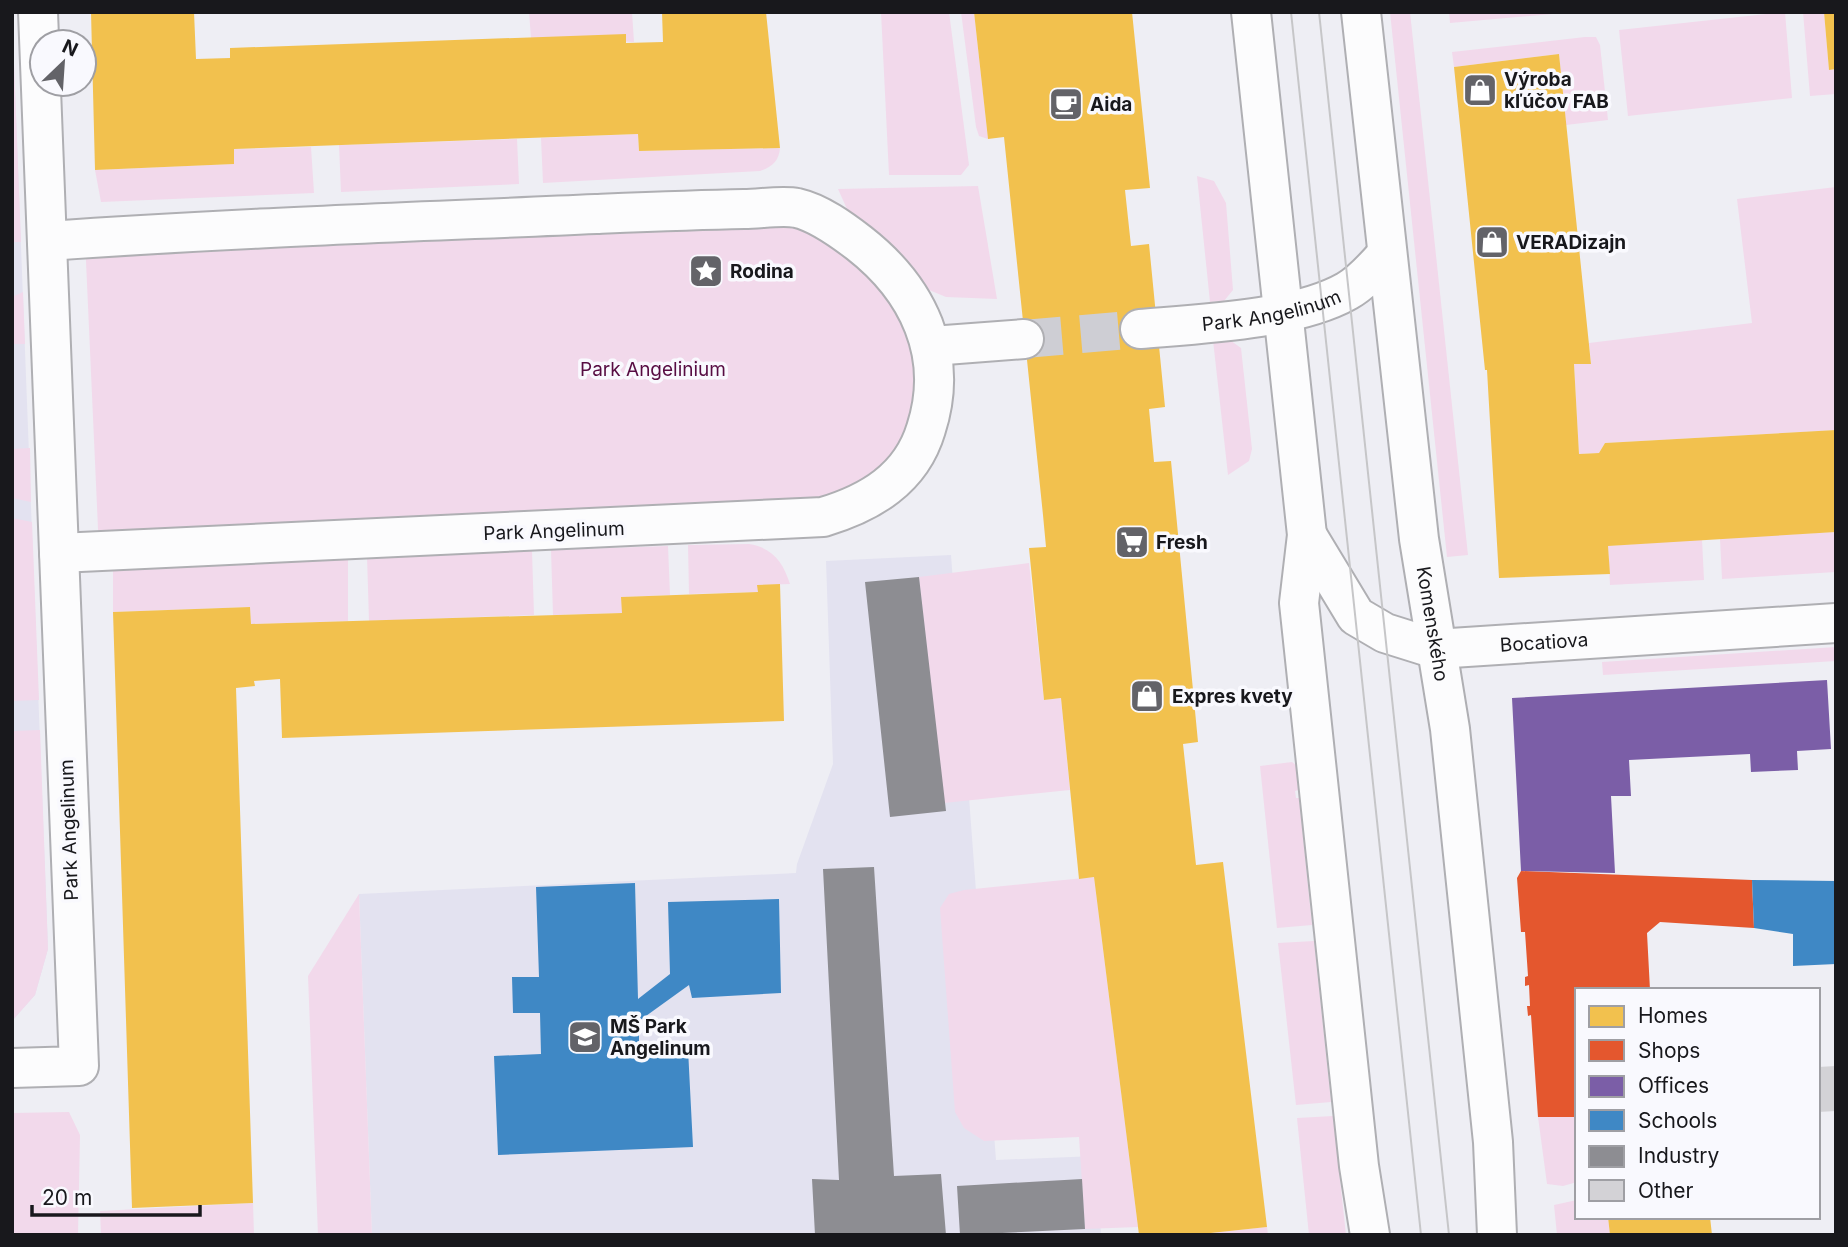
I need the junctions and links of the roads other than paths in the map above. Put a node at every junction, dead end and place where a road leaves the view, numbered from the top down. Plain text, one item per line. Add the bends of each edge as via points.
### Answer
1 (38, 12) edge
2 (1251, 12) edge
3 (1362, 12) edge
4 (47, 242) junction
5 (1387, 254) junction
6 (1283, 311) junction
7 (1140, 329) tunnel mouth
8 (1024, 339) tunnel mouth
9 (932, 346) junction
10 (1307, 535) junction
11 (59, 553) junction
12 (1836, 623) edge
13 (1436, 649) junction
14 (12, 1068) edge
15 (1370, 1235) edge
16 (1497, 1235) edge

1 - 4 street, Park Angelinum
2 - 6 street
3 - 5 street, Komenského
4 - 9 street, Park Angelinum via 797,208 844,231 885,267 916,304
4 - 11 street, Park Angelinum
5 - 6 street, Park Angelinum via 1349,290
5 - 13 street, Komenského
6 - 7 street, Park Angelinum
6 - 10 street
8 - 9 street
9 - 11 street, Park Angelinum via 933,408 925,435 909,461 874,498 823,517
10 - 13 street, Bocatiova via 1356,616 1385,633
10 - 15 street via 1299,603
11 - 14 street, Park Angelinum via 79,1066
12 - 13 street, Bocatiova
13 - 16 street, Komenského via 1450,729 1492,1128

